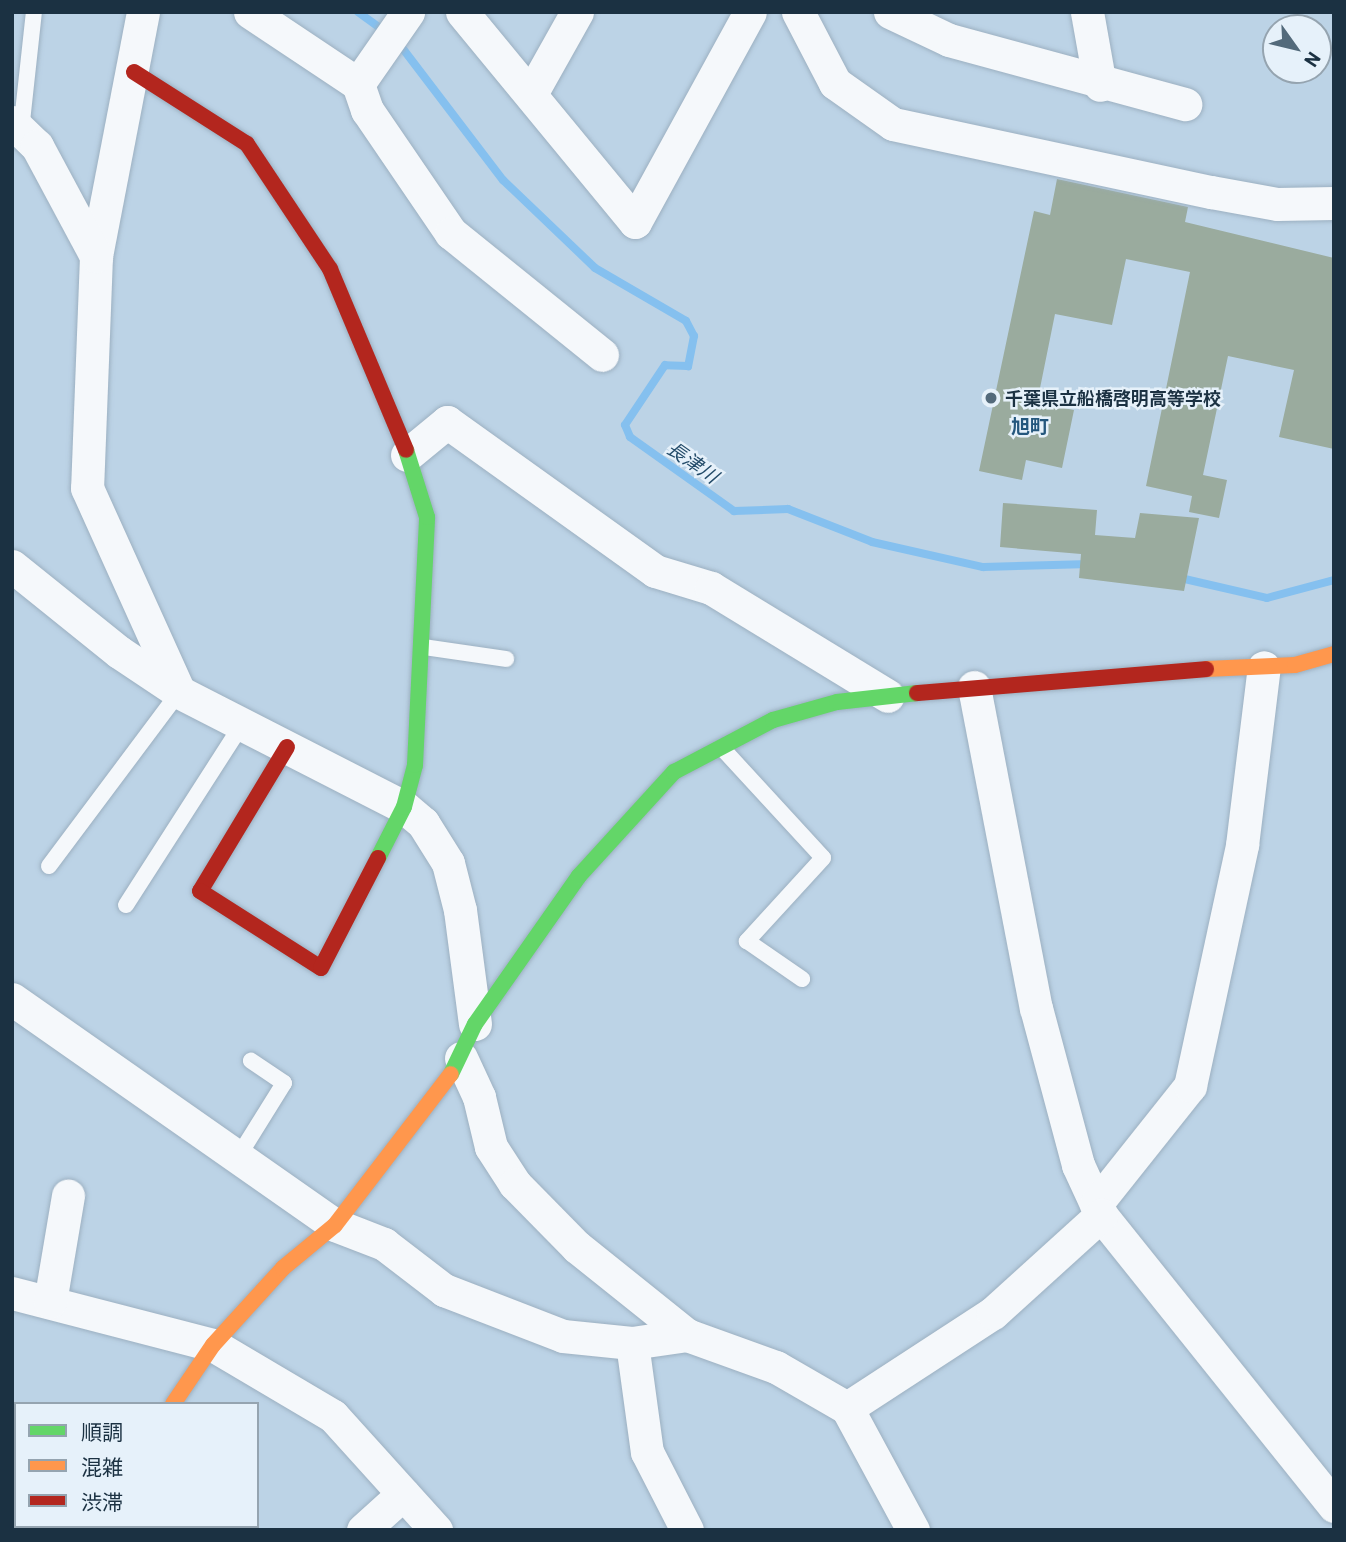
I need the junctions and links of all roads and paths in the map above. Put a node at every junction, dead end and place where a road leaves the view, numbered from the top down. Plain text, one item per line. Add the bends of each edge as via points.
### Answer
1 (34, 12) edge
2 (142, 12) edge
3 (250, 12) edge
4 (408, 12) edge
5 (462, 12) edge
6 (577, 12) edge
7 (750, 12) edge
8 (798, 12) edge
9 (890, 12) edge
10 (1087, 12) edge
11 (946, 26) edge
12 (134, 72) junction
13 (359, 84) junction
14 (1100, 85) junction
15 (531, 94) junction
16 (1185, 104) dead end
17 (17, 126) edge
18 (1334, 203) edge
19 (96, 256) junction
20 (602, 355) dead end
21 (407, 455) junction
22 (12, 566) edge
23 (424, 648) junction
24 (1333, 657) edge
25 (506, 659) dead end
26 (1264, 667) junction
27 (974, 687) junction
28 (179, 691) junction
29 (888, 696) junction
30 (242, 724) junction
31 (720, 746) junction
32 (288, 747) junction
33 (404, 807) junction
34 (49, 866) dead end
35 (126, 905) dead end
36 (802, 979) dead end
37 (12, 999) edge
38 (475, 1024) junction
39 (461, 1058) junction
40 (251, 1061) dead end
41 (238, 1157) junction
42 (68, 1196) dead end
43 (1099, 1210) junction
44 (335, 1225) junction
45 (12, 1293) edge
46 (50, 1303) junction
47 (687, 1335) junction
48 (632, 1343) junction
49 (213, 1345) junction
50 (174, 1402) edge
51 (847, 1408) junction
52 (403, 1494) junction
53 (1334, 1506) edge
54 (363, 1530) edge
55 (436, 1530) edge
56 (687, 1530) edge
57 (913, 1530) edge

1 - 17 lane
2 - 12 street
3 - 13 street
4 - 13 street
5 - 15 street
6 - 15 street
7 - 15 street via 635,222
8 - 18 street via 835,83 893,124 1210,192 1278,204
9 - 11 street
10 - 14 street
11 - 14 street
12 - 19 street
12 - 21 street via 247,144 330,269
13 - 20 street via 367,110 451,233
14 - 16 street
17 - 19 street via 37,146
19 - 28 street via 87,488
21 - 23 street via 427,517
21 - 29 street via 447,422 655,571 710,589
22 - 28 street via 119,652
23 - 25 lane
23 - 33 street via 415,765
24 - 26 street
26 - 27 street via 1088,674
26 - 43 street via 1242,845 1190,1086
27 - 29 street
27 - 43 street via 1036,1008 1078,1165
28 - 30 street
28 - 34 lane
29 - 31 street via 773,720
30 - 32 street
30 - 35 lane
31 - 36 lane via 823,858 747,941
31 - 38 street via 674,772 626,819
32 - 33 street
32 - 33 street via 200,891 321,968
33 - 38 street via 423,823 447,863
37 - 41 street
38 - 39 street
39 - 44 street via 443,1091
39 - 47 street via 479,1097 491,1147 515,1184 577,1247
40 - 41 lane via 284,1083
41 - 44 street
42 - 46 street
43 - 51 street via 993,1313
43 - 53 street
44 - 48 street via 384,1244 444,1290 563,1336
44 - 49 street via 283,1268
45 - 46 street
46 - 49 street
47 - 48 street
47 - 51 street via 776,1367
48 - 56 street via 647,1452
49 - 50 street
49 - 52 street via 333,1416
51 - 57 street
52 - 54 street
52 - 55 street

